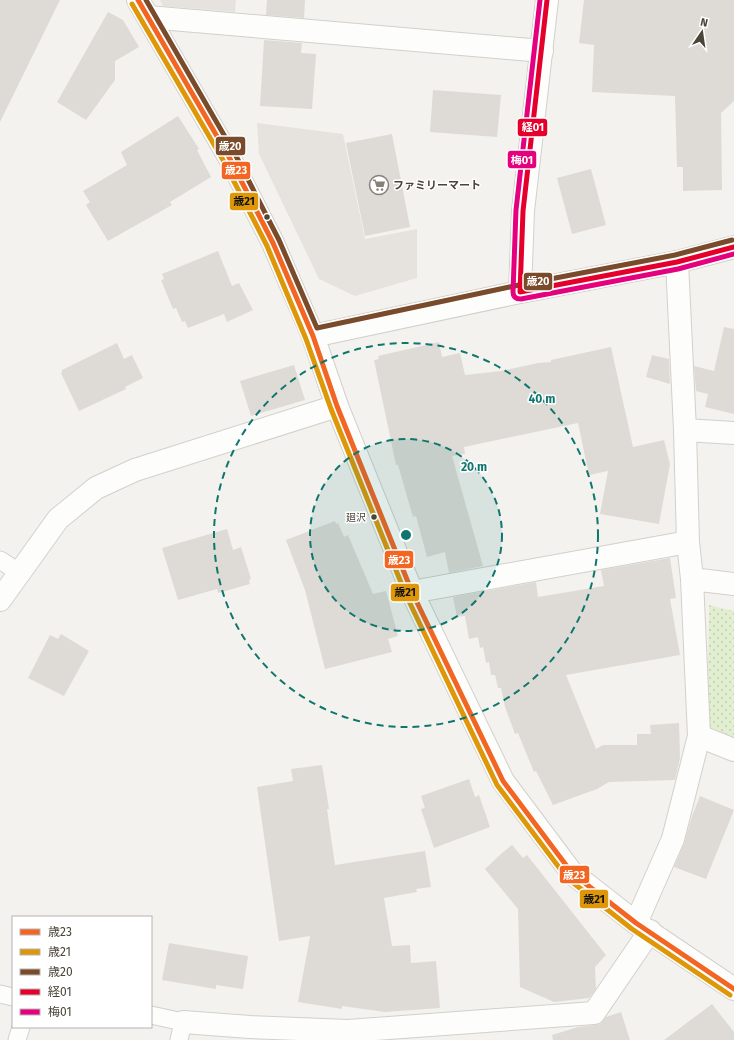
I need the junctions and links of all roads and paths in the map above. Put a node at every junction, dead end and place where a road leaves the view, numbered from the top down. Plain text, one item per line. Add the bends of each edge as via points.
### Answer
1 (547, 0) edge
2 (143, 9) edge
3 (542, 51) junction
4 (734, 247) edge
5 (677, 262) junction
6 (520, 292) junction
7 (313, 336) junction
8 (337, 406) junction
9 (685, 430) junction
10 (734, 433) edge
11 (688, 542) junction
12 (0, 560) edge
13 (20, 573) junction
14 (692, 579) junction
15 (734, 584) edge
16 (412, 592) junction
17 (0, 600) edge
18 (699, 736) junction
19 (734, 750) edge
20 (643, 927) junction
21 (734, 989) edge
22 (0, 994) edge
23 (12, 997) edge
24 (152, 1016) edge
25 (21, 1028) edge
26 (181, 1031) edge
27 (347, 1036) edge
28 (17, 1040) edge

1 - 3 street
2 - 3 street
2 - 7 street via 229,157 273,243
3 - 6 street via 523,211
4 - 5 street
5 - 6 street
5 - 9 street
6 - 7 street
7 - 8 street
8 - 13 street via 135,470 96,488 58,519
8 - 16 street
9 - 10 street
9 - 11 street
11 - 14 street
11 - 16 street
12 - 13 lane
13 - 17 street
14 - 15 street
14 - 18 street
16 - 20 street via 503,781 572,873
18 - 19 street
18 - 20 street via 673,838
20 - 21 street
20 - 27 street via 594,1013
22 - 23 lane
24 - 26 lane
25 - 28 lane
26 - 27 street via 250,1027

